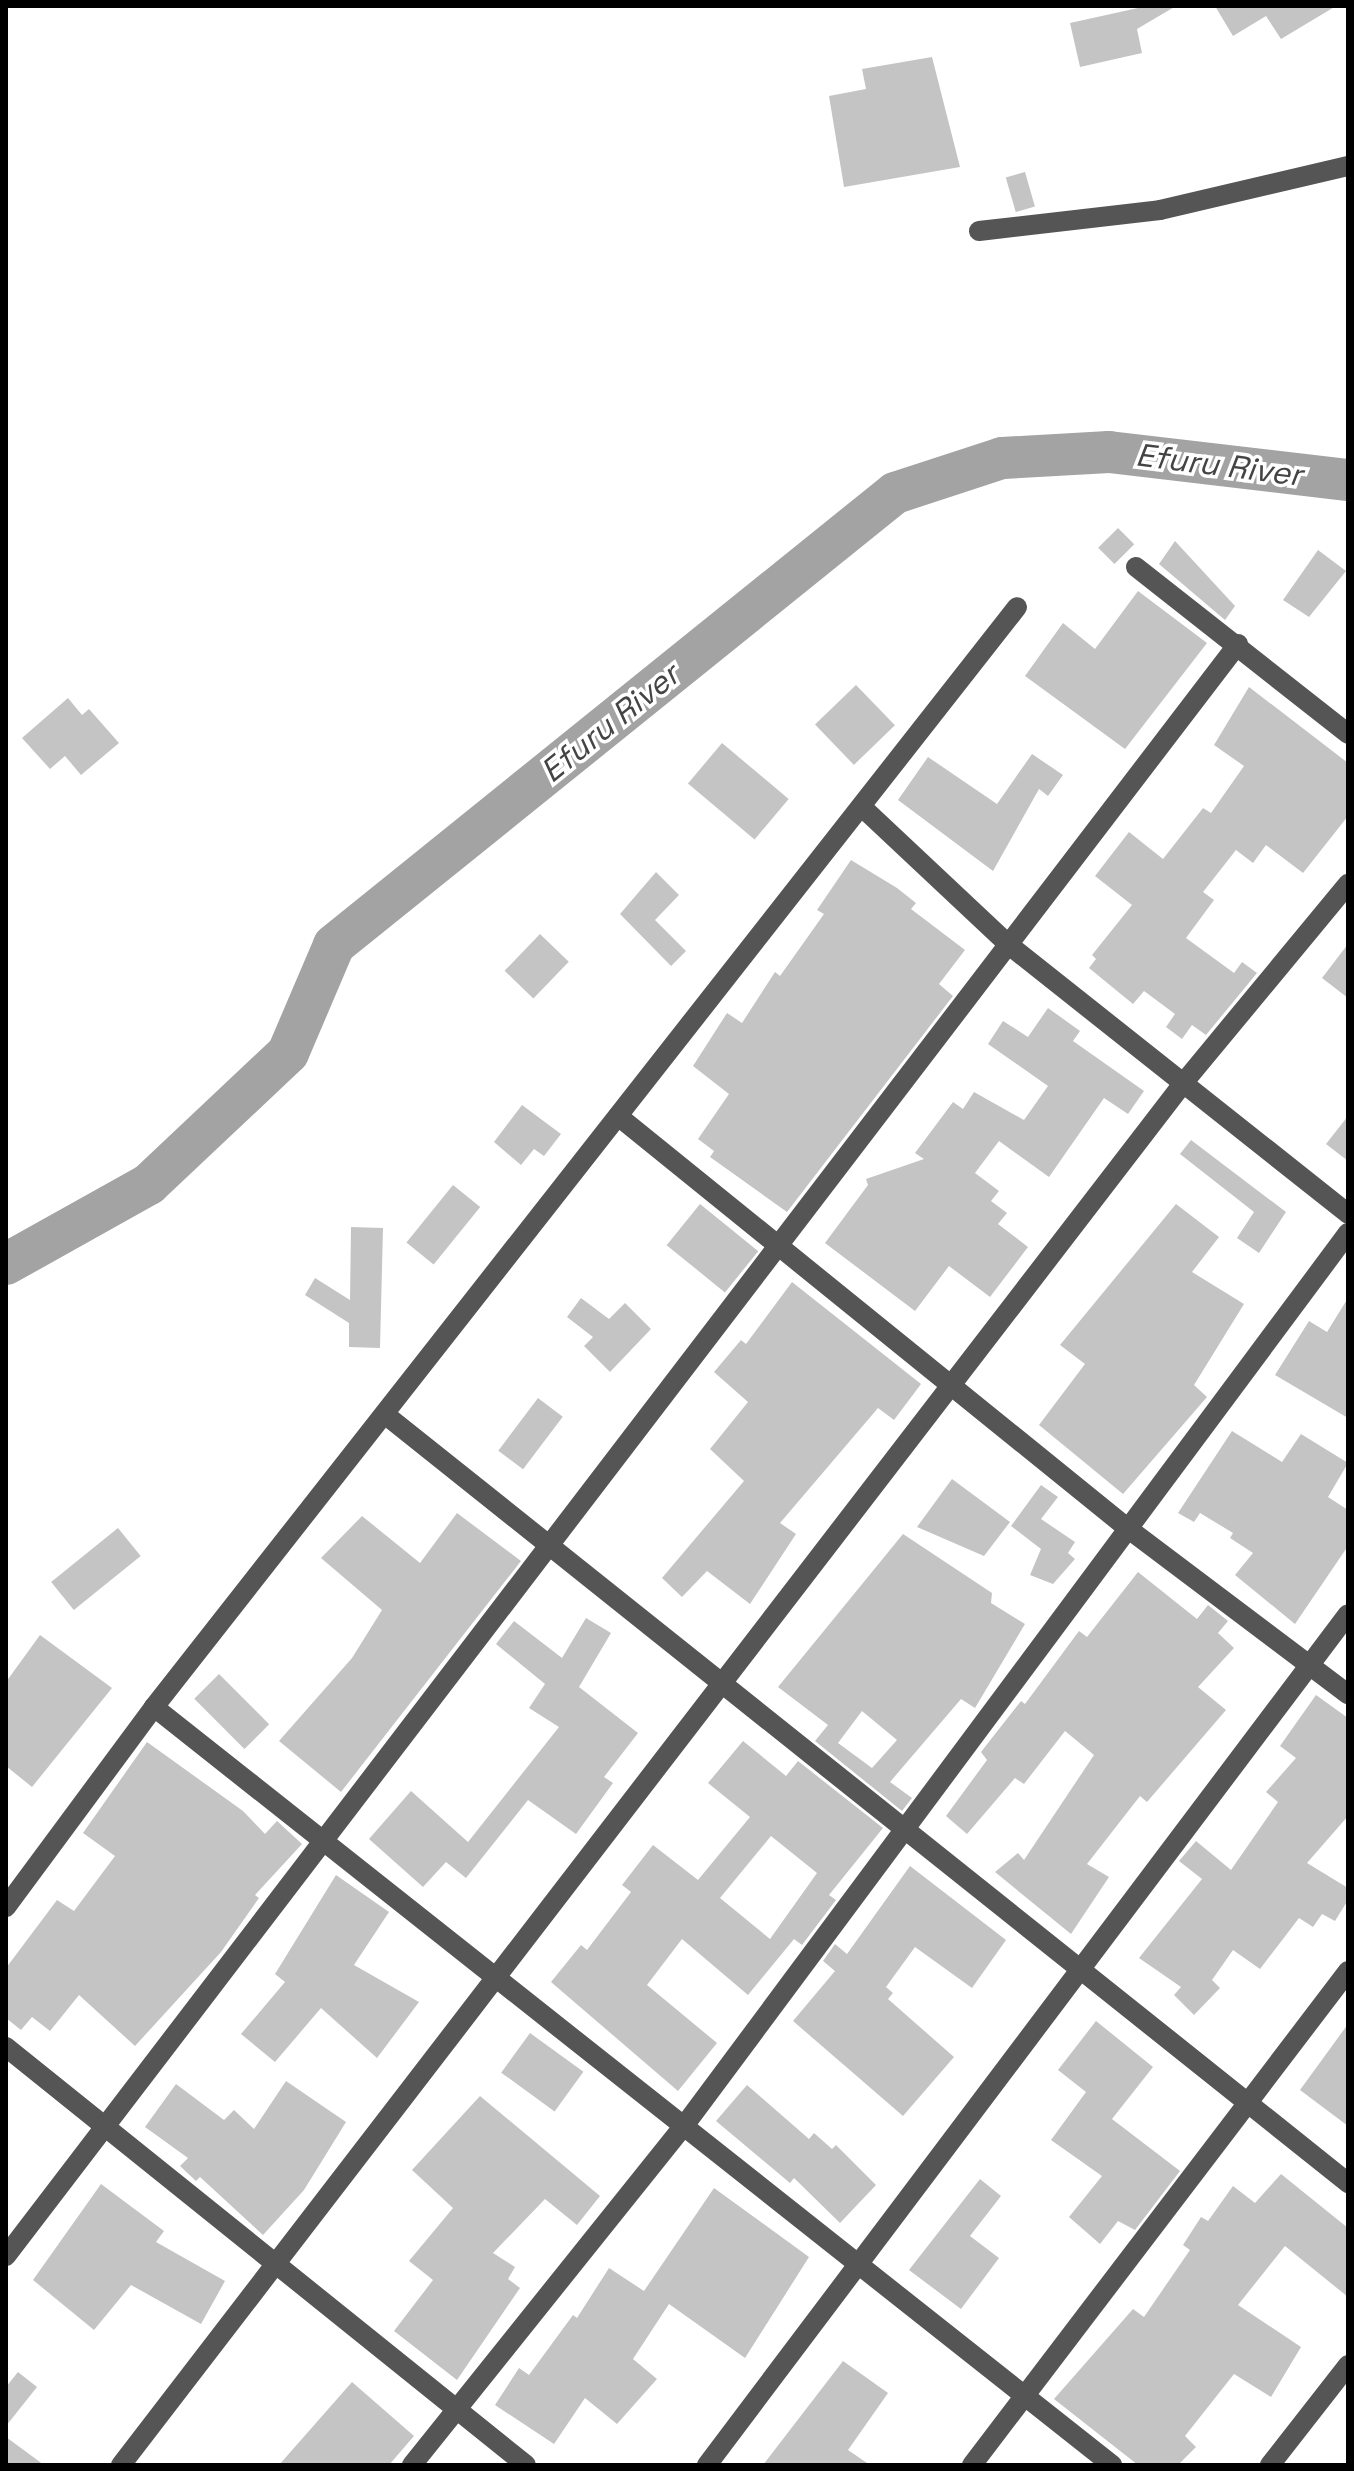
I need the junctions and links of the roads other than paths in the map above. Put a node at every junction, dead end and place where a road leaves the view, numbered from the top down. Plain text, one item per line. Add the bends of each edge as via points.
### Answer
1 (1348, 166) edge
2 (979, 231) dead end
3 (1136, 567) dead end
4 (1017, 607) dead end
5 (1238, 644) junction
6 (1348, 734) edge
7 (862, 807) junction
8 (1348, 884) edge
9 (1009, 945) junction
10 (1185, 1081) junction
11 (618, 1116) junction
12 (1348, 1214) edge
13 (1348, 1233) edge
14 (779, 1246) junction
15 (954, 1382) junction
16 (387, 1416) junction
17 (1126, 1527) junction
18 (552, 1545) junction
19 (1348, 1614) edge
20 (1311, 1664) junction
21 (724, 1684) junction
22 (1348, 1694) edge
23 (154, 1707) junction
24 (906, 1828) junction
25 (325, 1843) junction
26 (6, 1907) edge
27 (1081, 1971) junction
28 (1348, 1971) edge
29 (498, 1979) junction
30 (6, 2047) edge
31 (1248, 2103) junction
32 (684, 2126) junction
33 (108, 2129) junction
34 (1348, 2183) edge
35 (6, 2256) edge
36 (857, 2263) junction
37 (279, 2266) junction
38 (1348, 2365) edge
39 (1025, 2396) junction
40 (457, 2409) junction
41 (121, 2465) edge
42 (412, 2465) edge
43 (526, 2465) edge
44 (707, 2465) edge
45 (972, 2465) edge
46 (1112, 2465) edge
47 (1270, 2465) edge

1 - 2 street via 1160,210
3 - 5 street
4 - 7 street
5 - 6 street
5 - 9 street
7 - 9 street
7 - 11 street
8 - 10 street
9 - 10 street
9 - 14 street
10 - 12 street
10 - 15 street
11 - 14 street
11 - 16 street
13 - 17 street
14 - 15 street
14 - 18 street
15 - 17 street
15 - 21 street
16 - 18 street
16 - 23 street
17 - 20 street
17 - 24 street
18 - 21 street
18 - 25 street
19 - 20 street
20 - 22 street
20 - 27 street
21 - 24 street
21 - 29 street
23 - 25 street
23 - 26 street
24 - 27 street
24 - 32 street
25 - 29 street
25 - 33 street
27 - 31 street
27 - 36 street
28 - 31 street
29 - 32 street
29 - 37 street
30 - 33 street
31 - 34 street
31 - 39 street
32 - 36 street
32 - 40 street
33 - 35 street
33 - 37 street
36 - 39 street
36 - 44 street
37 - 40 street
37 - 41 street
38 - 47 street
39 - 45 street
39 - 46 street
40 - 42 street
40 - 43 street

